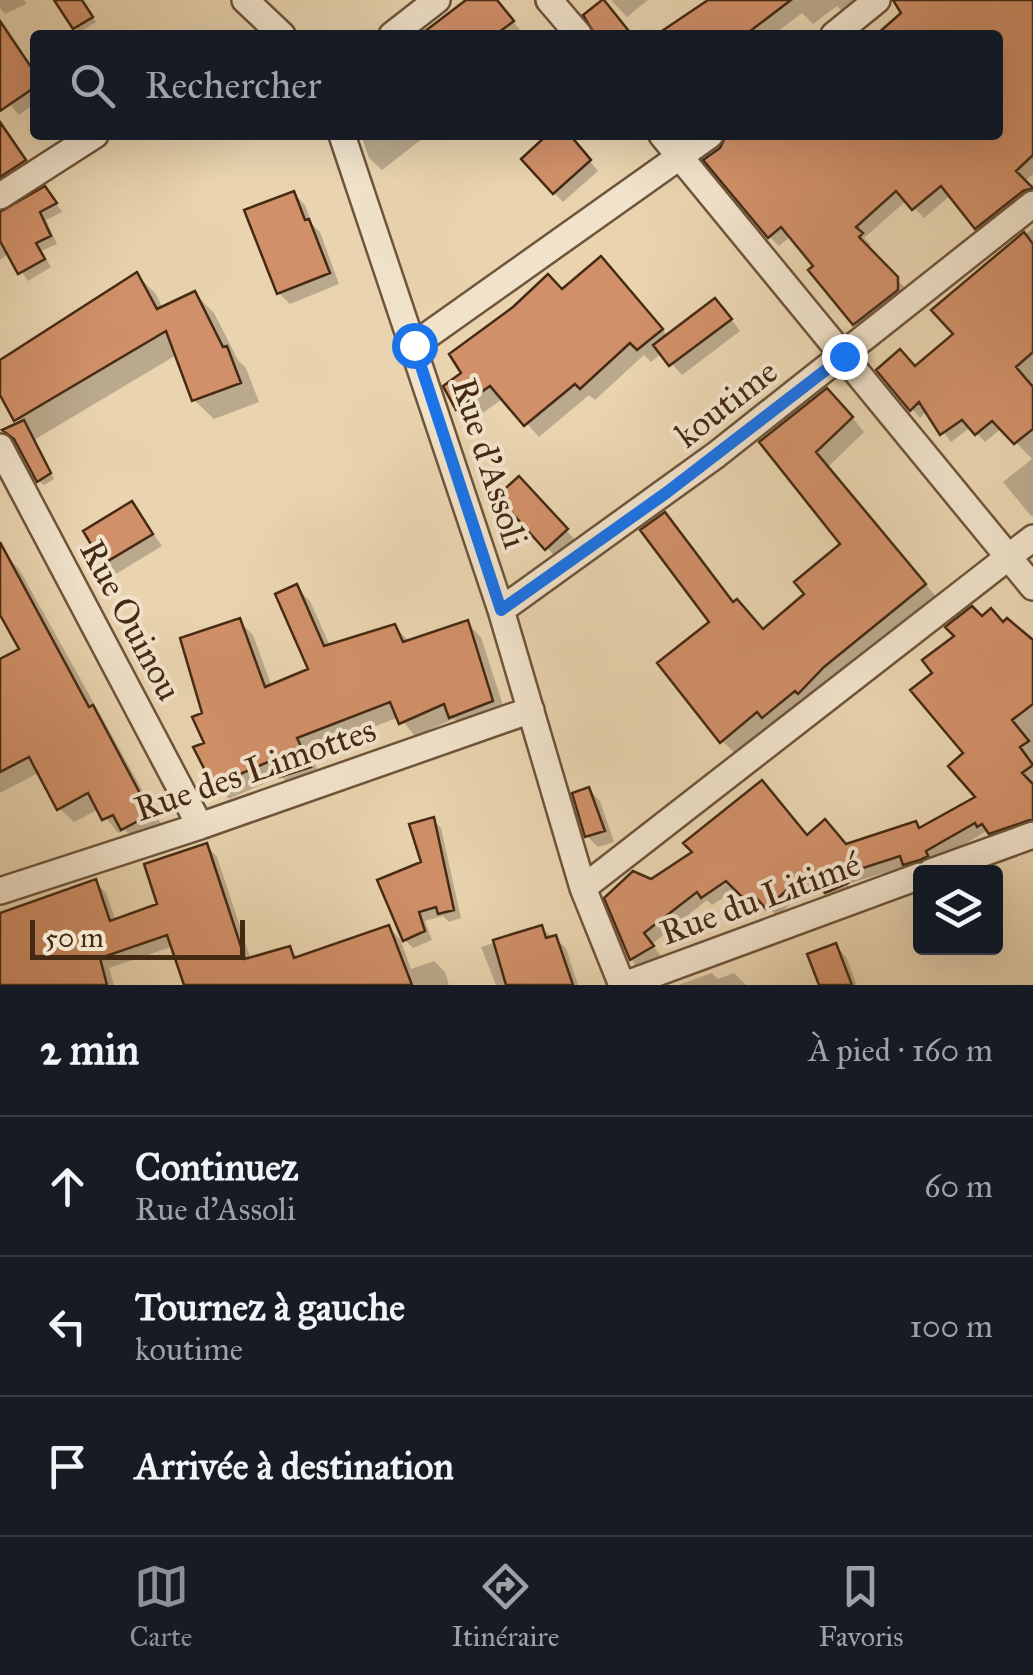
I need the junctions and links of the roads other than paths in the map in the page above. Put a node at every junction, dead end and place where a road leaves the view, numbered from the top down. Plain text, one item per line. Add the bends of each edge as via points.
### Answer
1 (245, 0) edge
2 (437, 0) edge
3 (550, 0) edge
4 (878, 0) edge
5 (266, 30) edge
6 (398, 30) edge
7 (574, 30) edge
8 (840, 30) edge
9 (86, 140) edge
10 (344, 140) edge
11 (666, 140) edge
12 (704, 140) edge
13 (681, 158) junction
14 (0, 196) edge
15 (1033, 204) edge
16 (414, 345) junction
17 (844, 356) junction
18 (0, 448) edge
19 (1033, 538) edge
20 (1009, 556) junction
21 (1033, 587) edge
22 (501, 610) junction
23 (531, 710) junction
24 (200, 826) junction
25 (1033, 835) edge
26 (950, 865) edge
27 (913, 879) edge
28 (583, 888) junction
29 (0, 891) edge
30 (623, 985) edge

1 - 5 street
2 - 6 street
3 - 7 street
4 - 8 street
9 - 14 street
10 - 16 street, Rue d'Assoli
11 - 13 street
12 - 13 street
13 - 16 street
13 - 17 street
15 - 17 street, koutime
16 - 22 street, Rue d'Assoli
17 - 20 street
17 - 22 street, koutime
18 - 24 street, Rue Ouinou
19 - 20 street
20 - 21 street
20 - 28 street
22 - 23 street, Rue d'Assoli
23 - 24 street, Rue des Limottes
23 - 28 street, Rue d'Assoli
24 - 29 street, Rue des Limottes
25 - 26 street
27 - 30 street, Rue du Litimé
28 - 30 street, Rue d'Assoli

